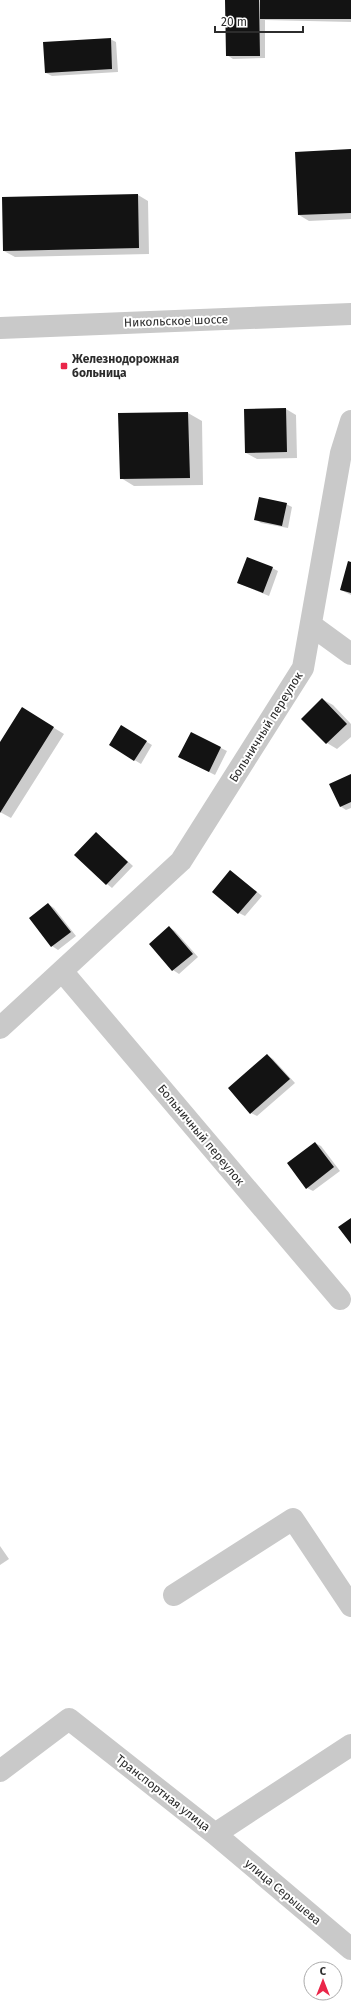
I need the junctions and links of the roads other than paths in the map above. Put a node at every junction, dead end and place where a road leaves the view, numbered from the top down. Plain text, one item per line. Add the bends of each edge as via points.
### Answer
1 (351, 314) edge
2 (0, 328) edge
3 (351, 421) edge
4 (311, 625) junction
5 (351, 654) edge
6 (62, 971) junction
7 (0, 1028) edge
8 (340, 1299) dead end
9 (174, 1595) dead end
10 (351, 1606) edge
11 (351, 1745) edge
12 (0, 1771) edge
13 (215, 1834) junction
14 (351, 1949) edge

1 - 2 street, Никольское шоссе
3 - 4 street, Больничный переулок via 341,453
4 - 5 street
4 - 6 street, Больничный переулок via 303,668 181,861
6 - 7 street, Больничный переулок
6 - 8 street, Больничный переулок
9 - 10 street via 293,1519
11 - 13 street, Транспортная улица
12 - 13 street, Транспортная улица via 69,1719
13 - 14 street, улица Серышева

